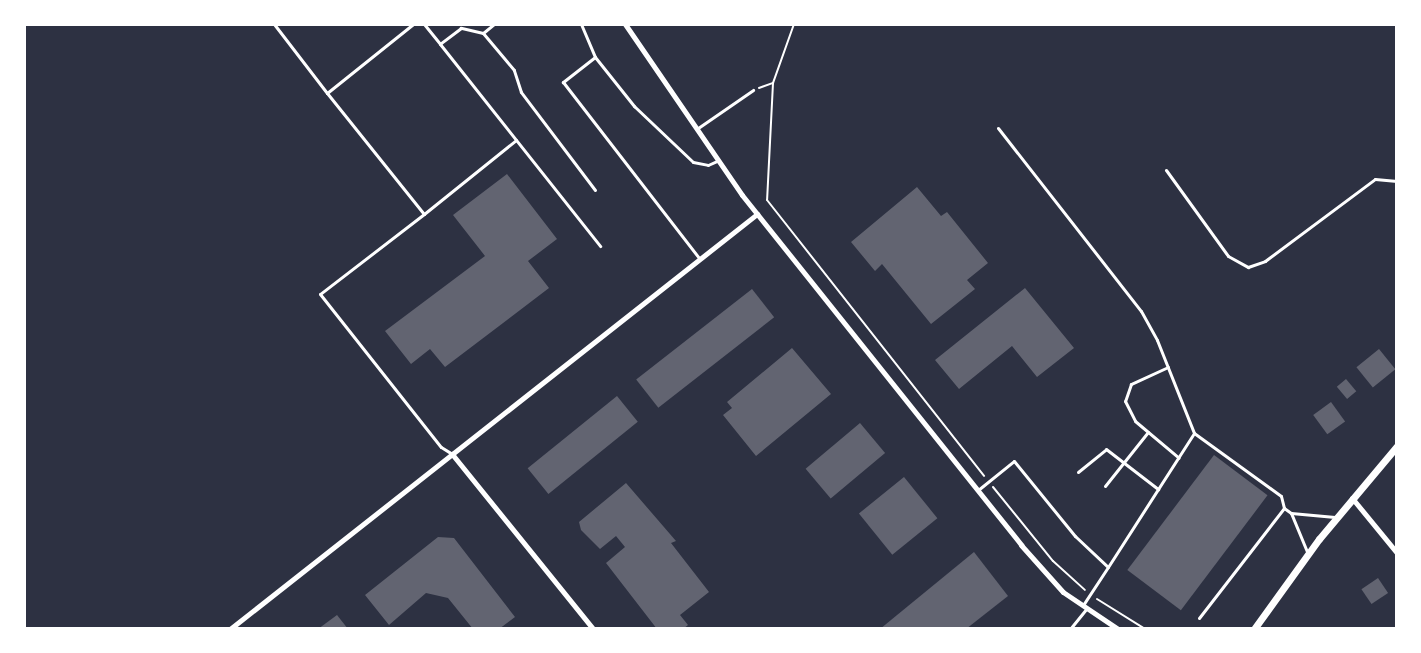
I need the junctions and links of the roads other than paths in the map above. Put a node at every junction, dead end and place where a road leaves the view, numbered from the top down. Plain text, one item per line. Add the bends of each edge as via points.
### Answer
1 (274, 24) edge
2 (413, 24) edge
3 (424, 24) edge
4 (494, 24) edge
5 (581, 24) edge
6 (625, 24) edge
7 (483, 33) junction
8 (440, 44) junction
9 (595, 57) junction
10 (753, 90) road end
11 (327, 93) junction
12 (998, 128) dead end
13 (698, 129) junction
14 (516, 140) junction
15 (719, 160) junction
16 (1166, 170) dead end
17 (1397, 181) edge
18 (595, 190) dead end
19 (424, 214) junction
20 (757, 214) junction
21 (600, 246) dead end
22 (699, 258) junction
23 (1168, 367) junction
24 (1148, 432) junction
25 (1194, 433) junction
26 (1397, 446) edge
27 (452, 454) junction
28 (1179, 458) junction
29 (1123, 463) junction
30 (1078, 472) dead end
31 (1105, 486) dead end
32 (1158, 489) junction
33 (977, 490) junction
34 (1352, 498) junction
35 (1284, 508) junction
36 (1291, 513) junction
37 (1337, 517) junction
38 (1397, 553) edge
39 (1308, 554) junction
40 (1108, 567) junction
41 (1084, 607) junction
42 (1199, 618) dead end
43 (230, 629) edge
44 (593, 629) edge
45 (1070, 629) edge
46 (1118, 629) edge
47 (1254, 629) edge

1 - 11 lane
2 - 11 lane
3 - 8 lane
4 - 7 lane
5 - 9 lane
6 - 13 street
7 - 8 lane via 460,28
7 - 18 lane via 514,70 521,92
8 - 14 lane
9 - 15 lane via 634,106 690,159 704,165
9 - 22 lane via 563,82
10 - 13 lane
11 - 19 lane
12 - 23 lane via 1141,311
13 - 15 street
14 - 19 lane
14 - 21 lane
15 - 20 street
16 - 17 lane via 1228,256 1248,267 1266,261 1375,179
19 - 27 lane via 320,294 441,447
20 - 22 street
20 - 33 street
22 - 27 street
23 - 24 lane via 1131,384 1126,394 1130,414
23 - 25 lane
24 - 28 lane
24 - 29 lane
25 - 28 lane
25 - 35 lane via 1281,496
26 - 34 street
27 - 43 street
27 - 44 street
28 - 32 lane
29 - 30 lane via 1106,449
29 - 31 lane
29 - 32 lane
32 - 40 lane
33 - 40 lane via 1014,462 1076,536
33 - 41 street via 1053,581
34 - 37 street
34 - 38 street
35 - 36 lane
35 - 42 lane
36 - 37 lane
36 - 39 lane
37 - 39 street
39 - 47 street
40 - 41 lane
41 - 45 lane
41 - 46 street

